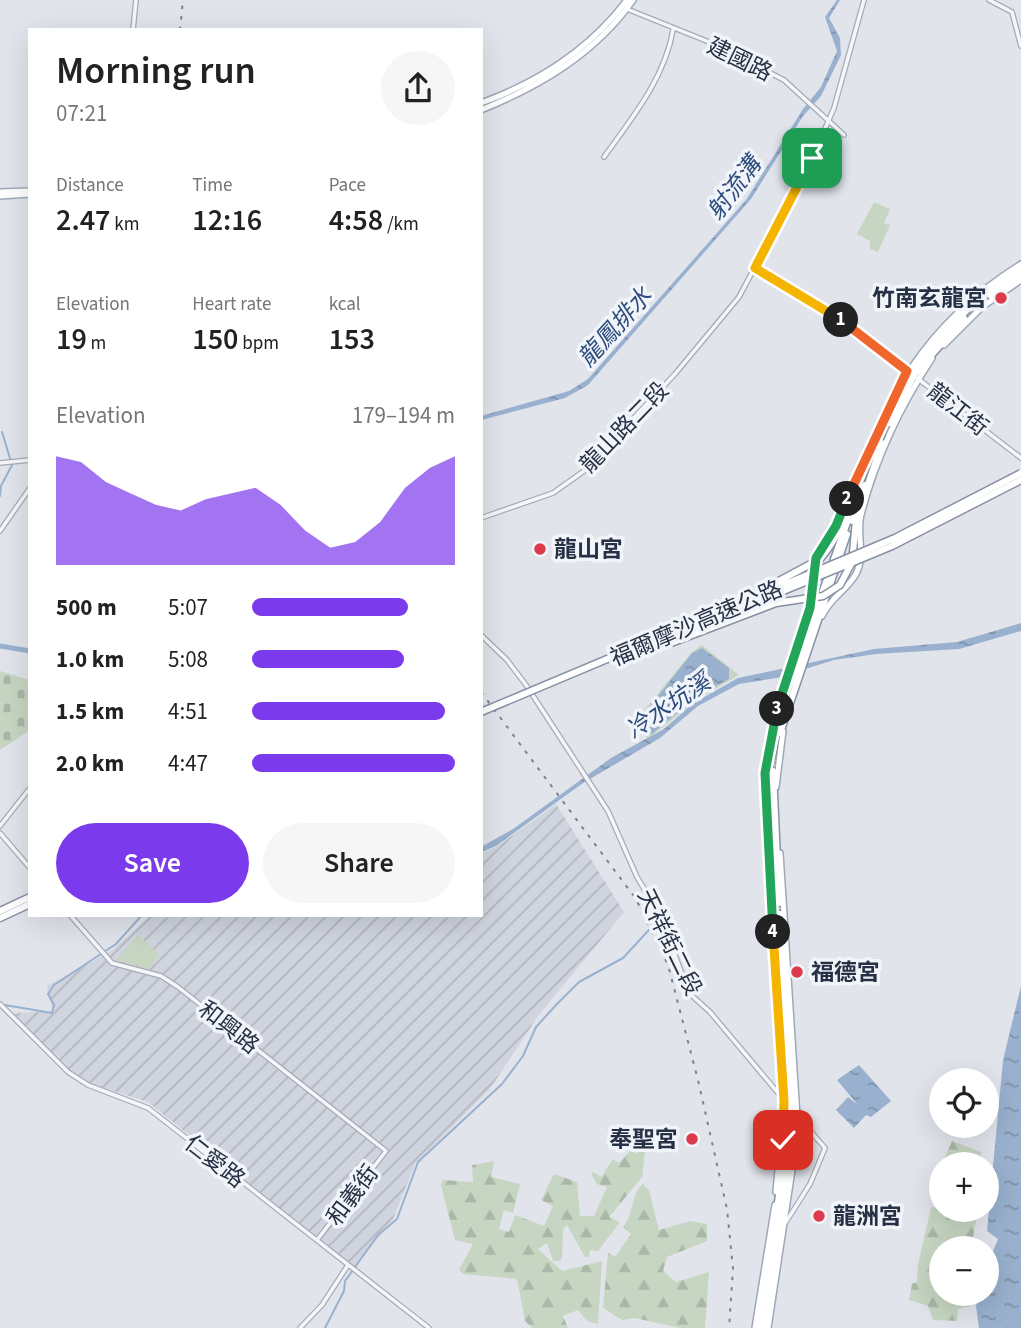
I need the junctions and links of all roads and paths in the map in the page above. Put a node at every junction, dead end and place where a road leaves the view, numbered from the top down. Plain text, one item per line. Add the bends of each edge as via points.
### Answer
1 (136, 0) edge
2 (627, 0) edge
3 (633, 0) edge
4 (864, 0) edge
5 (989, 0) edge
6 (625, 8) junction
7 (133, 28) edge
8 (673, 30) junction
9 (1021, 46) edge
10 (483, 102) edge
11 (483, 109) edge
12 (828, 120) junction
13 (844, 135) dead end
14 (604, 157) dead end
15 (28, 192) edge
16 (0, 194) edge
17 (755, 268) junction
18 (1020, 274) edge
19 (1000, 278) junction
20 (981, 297) junction
21 (913, 374) junction
22 (882, 443) junction
23 (1021, 458) edge
24 (28, 460) edge
25 (0, 464) edge
26 (1021, 473) edge
27 (1021, 480) edge
28 (28, 491) edge
29 (483, 517) edge
30 (0, 531) edge
31 (483, 637) edge
32 (655, 645) junction
33 (800, 660) junction
34 (587, 668) junction
35 (794, 676) junction
36 (483, 712) edge
37 (483, 712) edge
38 (28, 791) edge
39 (0, 826) edge
40 (0, 833) edge
41 (28, 866) edge
42 (28, 898) edge
43 (28, 905) edge
44 (775, 907) junction
45 (0, 911) edge
46 (72, 917) edge
47 (0, 918) edge
48 (786, 939) junction
49 (775, 961) junction
50 (785, 984) junction
51 (0, 1004) edge
52 (790, 1108) junction
53 (386, 1151) joint
54 (784, 1223) junction
55 (317, 1240) junction
56 (348, 1265) junction
57 (776, 1276) junction
58 (767, 1305) junction
59 (300, 1328) edge
60 (429, 1328) edge
61 (761, 1328) edge

1 - 7 street
2 - 6 main road
3 - 6 main road
4 - 12 street, 龍山路二段
5 - 9 street via 1012,12
6 - 8 street, 建國路
6 - 10 main road via 561,63 532,82
6 - 11 main road via 594,44 551,75
8 - 12 street, 建國路 via 784,80
8 - 14 street via 666,57 642,104
12 - 13 street, 建國路
12 - 17 street, 龍山路二段
15 - 16 main road
17 - 21 street, 龍江街 via 818,304
17 - 29 street, 龍山路二段 via 739,297 675,374 584,471 552,493
18 - 19 main road
18 - 20 highway
18 - 21 highway via 965,316
19 - 20 highway
19 - 21 main road via 942,328
20 - 21 highway via 935,342
21 - 22 highway
21 - 23 street, 龍江街
21 - 33 main road via 816,558
22 - 32 highway, bridge via 856,520 853,552 843,581 823,596 776,603
22 - 33 highway
22 - 33 main road via 861,512 856,574 829,603
22 - 34 highway, bridge via 862,469 836,535 820,559 744,599
24 - 25 street
26 - 34 highway, 福爾摩沙高速公路, bridge via 895,538
27 - 32 highway, 福爾摩沙高速公路, bridge via 892,546
28 - 30 street
31 - 52 street, 天祥街二段 via 526,685 608,811 661,917 689,993
32 - 37 highway, 福爾摩沙高速公路, bridge
33 - 35 highway
33 - 35 main road
34 - 36 highway, 福爾摩沙高速公路, bridge
35 - 44 highway via 769,768
35 - 48 main road via 776,787
35 - 49 main road via 771,731 765,773
35 - 50 highway via 773,770
38 - 39 street
40 - 41 street
42 - 45 highway
43 - 47 highway
44 - 49 highway
44 - 52 highway
46 - 53 street, 和興路 via 107,958 178,987
48 - 50 highway
48 - 52 main road
49 - 52 main road
50 - 52 highway
51 - 55 street, 仁愛路 via 68,1072 88,1085 148,1108
52 - 54 main road
52 - 54 street, 天祥街二段 via 825,1148 810,1184
52 - 58 highway via 790,1152
52 - 61 highway
53 - 55 street, 和義街
54 - 57 main road
55 - 56 street, 仁愛路
56 - 59 street via 322,1305
56 - 60 street, 仁愛路
57 - 58 highway
57 - 61 main road
58 - 61 highway

